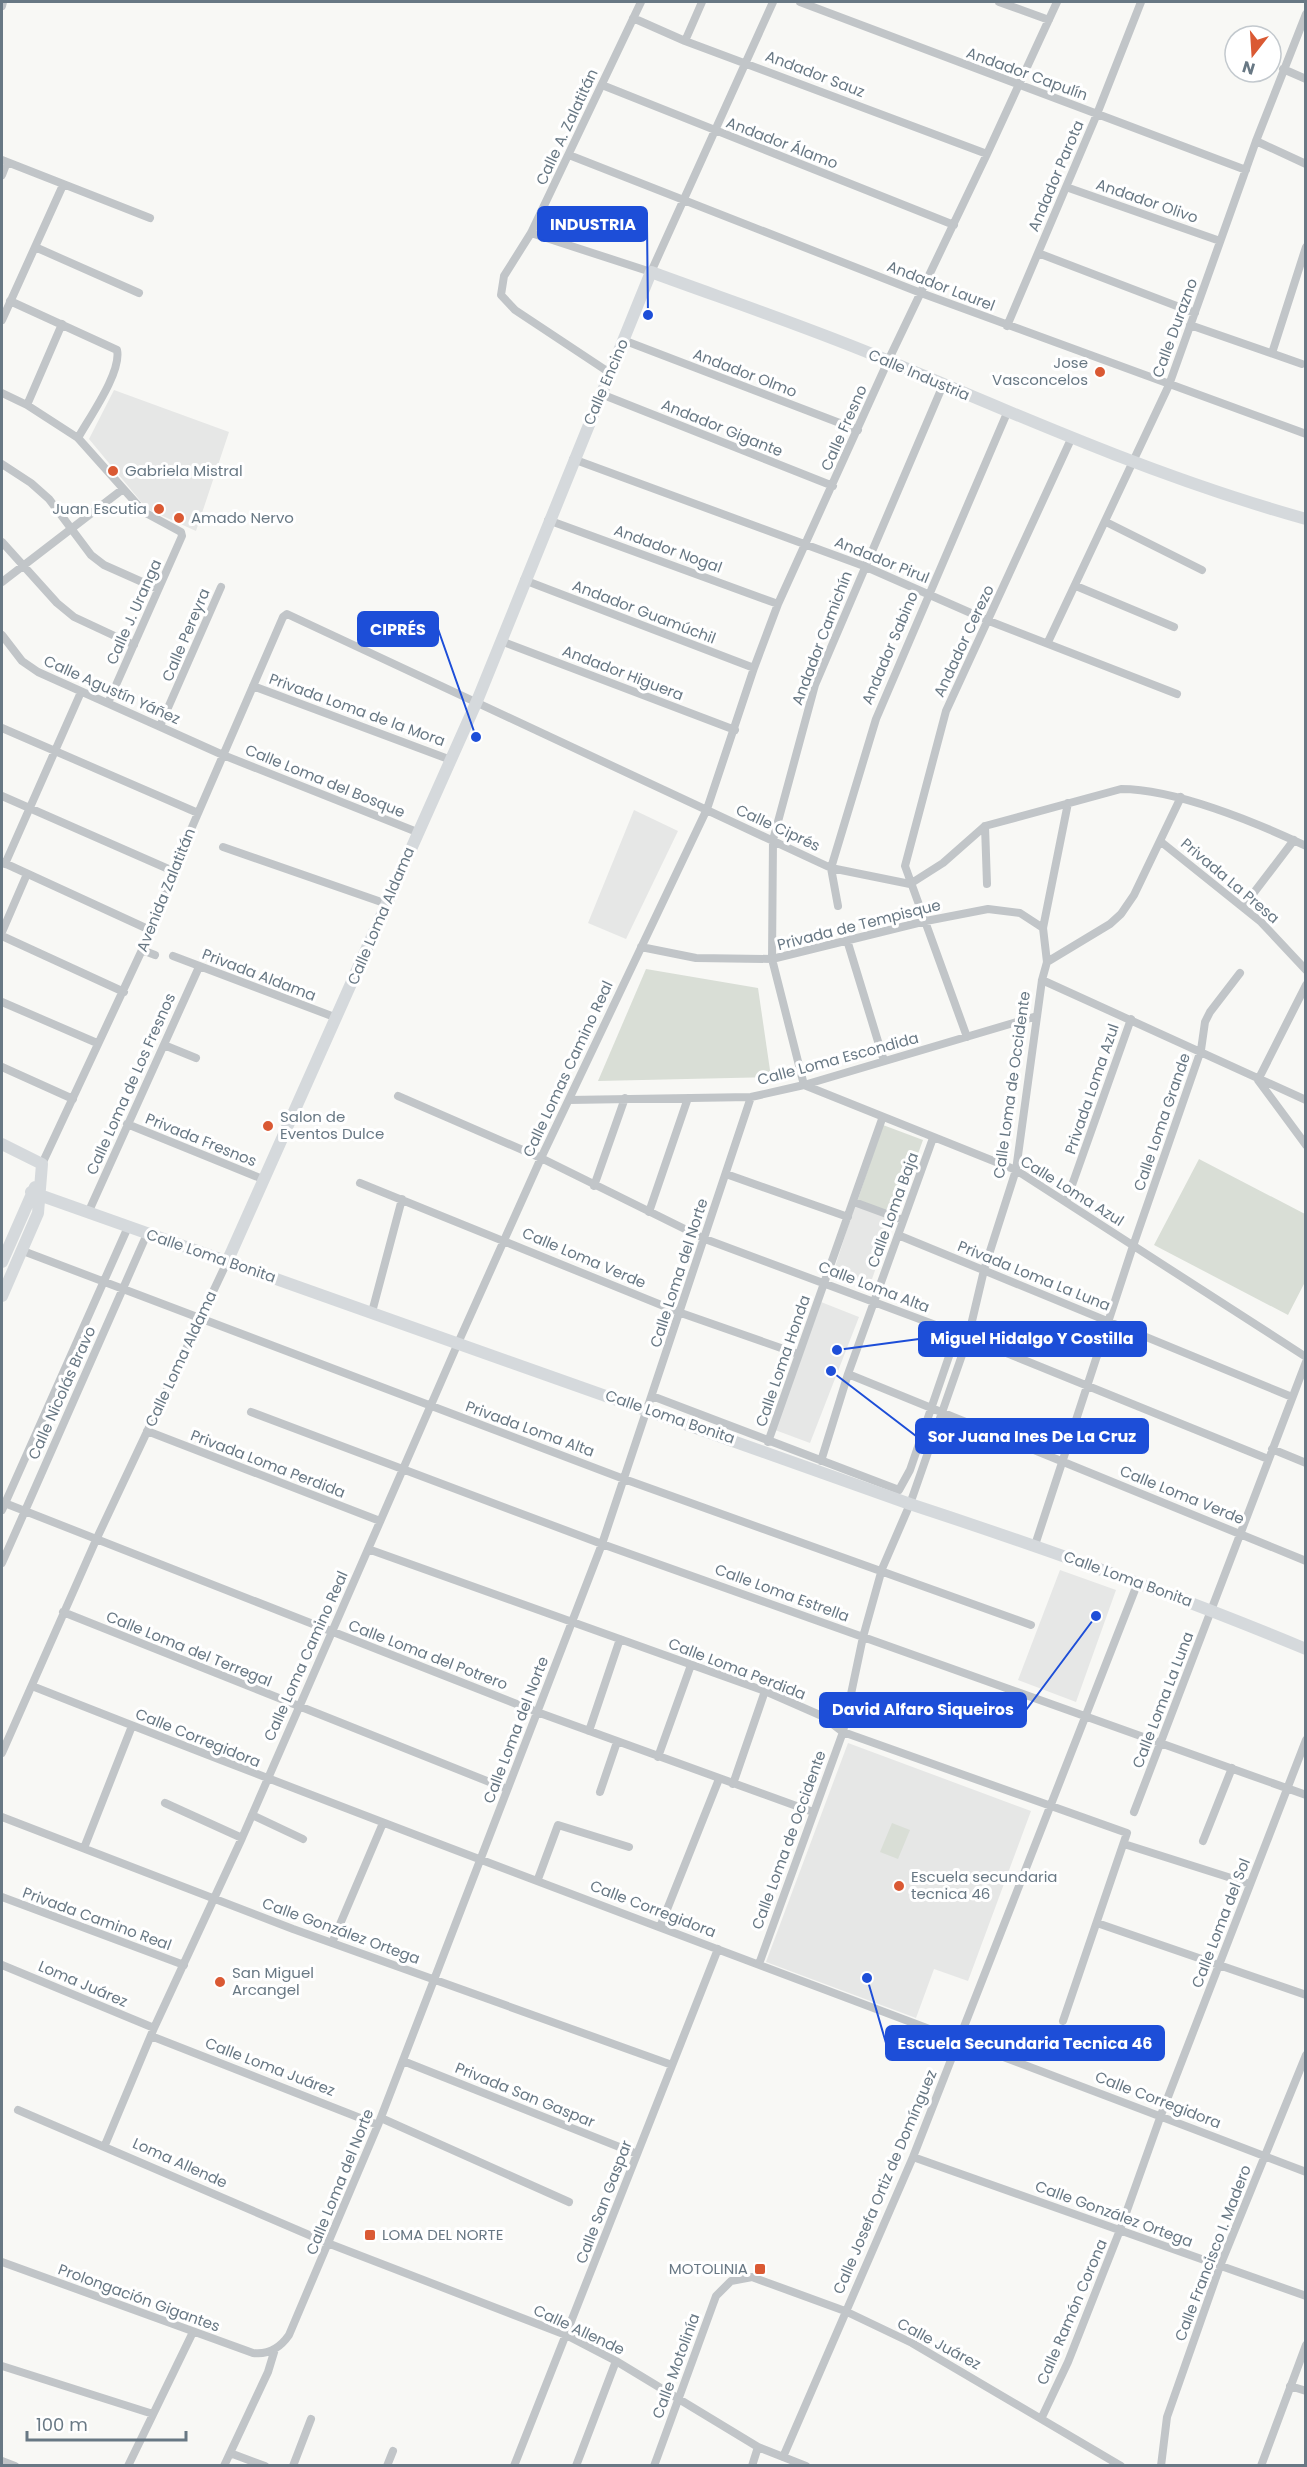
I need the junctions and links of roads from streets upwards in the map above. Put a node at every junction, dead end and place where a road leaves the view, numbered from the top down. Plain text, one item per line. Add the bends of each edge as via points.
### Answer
1 (3, 2) edge
2 (641, 2) edge
3 (702, 2) edge
4 (773, 2) edge
5 (800, 2) edge
6 (999, 2) edge
7 (1057, 2) edge
8 (1141, 2) edge
9 (2, 6) edge
10 (1305, 14) edge
11 (633, 18) junction
12 (1048, 20) junction
13 (685, 41) junction
14 (745, 62) junction
15 (1283, 69) joint
16 (1305, 79) edge
17 (1277, 84) edge
18 (602, 85) junction
19 (1018, 86) junction
20 (1097, 114) junction
21 (714, 130) junction
22 (1256, 141) junction
23 (987, 154) junction
24 (569, 155) junction
25 (4, 161) edge
26 (1305, 164) edge
27 (1246, 170) junction
28 (2, 175) edge
29 (63, 185) junction
30 (1066, 187) junction
31 (684, 199) junction
32 (150, 218) dead end
33 (954, 225) junction
34 (531, 233) junction
35 (1220, 241) junction
36 (35, 247) junction
37 (1305, 247) edge
38 (1038, 253) junction
39 (651, 272) junction
40 (921, 293) junction
41 (139, 294) dead end
42 (10, 301) junction
43 (1195, 313) junction
44 (2, 320) edge
45 (62, 324) junction
46 (1190, 325) junction
47 (1007, 326) junction
48 (623, 340) junction
49 (1272, 354) junction
50 (888, 361) junction
51 (1302, 364) dead end
52 (610, 373) junction
53 (943, 385) junction
54 (1169, 385) junction
55 (2, 393) edge
56 (601, 394) junction
57 (27, 405) junction
58 (1006, 413) junction
59 (858, 430) junction
60 (1305, 434) edge
61 (1072, 437) junction
62 (78, 438) junction
63 (573, 459) junction
64 (1132, 460) junction
65 (2, 464) edge
66 (833, 486) junction
67 (123, 489) junction
68 (1305, 519) edge
69 (548, 520) junction
70 (1106, 522) junction
71 (72, 528) junction
72 (2, 542) edge
73 (805, 544) junction
74 (24, 565) junction
75 (864, 566) junction
76 (1202, 570) dead end
77 (524, 580) junction
78 (2, 582) edge
79 (1076, 586) junction
80 (221, 587) dead end
81 (158, 590) junction
82 (928, 593) junction
83 (778, 604) junction
84 (287, 614) joint
85 (989, 621) junction
86 (1174, 627) dead end
87 (2, 635) edge
88 (501, 641) junction
89 (1048, 642) junction
90 (134, 645) junction
91 (754, 668) junction
92 (253, 686) junction
93 (81, 692) junction
94 (1177, 694) dead end
95 (477, 701) junction
96 (108, 703) junction
97 (160, 726) junction
98 (2, 728) edge
99 (735, 730) junction
100 (55, 751) junction
101 (223, 755) junction
102 (451, 760) junction
103 (2, 796) edge
104 (1181, 797) junction
105 (1068, 803) junction
106 (706, 808) junction
107 (30, 809) junction
108 (198, 813) junction
109 (985, 826) junction
110 (417, 832) junction
111 (773, 840) junction
112 (1160, 840) junction
113 (1294, 840) junction
114 (1305, 846) edge
115 (223, 847) dead end
116 (3, 863) edge
117 (831, 868) junction
118 (173, 871) junction
119 (27, 874) junction
120 (910, 884) junction
121 (987, 884) dead end
122 (387, 904) junction
123 (838, 906) dead end
124 (1243, 907) junction
125 (926, 921) junction
126 (1043, 928) junction
127 (150, 930) junction
128 (2, 934) edge
129 (847, 940) junction
130 (641, 947) junction
131 (142, 950) junction
132 (155, 955) dead end
133 (172, 956) dead end
134 (772, 959) junction
135 (1047, 962) junction
136 (199, 967) junction
137 (1305, 970) edge
138 (1240, 973) dead end
139 (1041, 980) junction
140 (1305, 985) edge
141 (124, 992) junction
142 (2, 1002) edge
143 (1037, 1016) junction
144 (337, 1018) junction
145 (1131, 1019) junction
146 (967, 1037) junction
147 (97, 1043) junction
148 (164, 1045) junction
149 (1201, 1050) junction
150 (196, 1058) dead end
151 (884, 1061) junction
152 (2, 1067) edge
153 (1258, 1080) junction
154 (804, 1085) junction
155 (398, 1096) dead end
156 (751, 1097) junction
157 (625, 1098) junction
158 (688, 1098) junction
159 (73, 1099) junction
160 (569, 1100) junction
161 (1305, 1100) edge
162 (882, 1119) junction
163 (127, 1124) junction
164 (933, 1138) junction
165 (2, 1144) edge
166 (1305, 1145) edge
167 (541, 1158) junction
168 (42, 1164) junction
169 (1016, 1170) junction
170 (726, 1174) junction
171 (266, 1180) junction
172 (360, 1183) dead end
173 (594, 1186) junction
174 (37, 1189) junction
175 (402, 1199) junction
176 (854, 1202) junction
177 (1066, 1202) junction
178 (648, 1212) junction
179 (88, 1213) junction
180 (848, 1217) junction
181 (903, 1220) junction
182 (128, 1227) junction
183 (147, 1234) junction
184 (898, 1235) junction
185 (705, 1239) junction
186 (506, 1240) junction
187 (1133, 1246) junction
188 (22, 1251) junction
189 (2, 1262) edge
190 (227, 1262) junction
191 (984, 1270) junction
192 (104, 1282) junction
193 (824, 1283) junction
194 (123, 1289) junction
195 (2, 1296) edge
196 (875, 1301) junction
197 (372, 1312) junction
198 (681, 1312) junction
199 (201, 1317) junction
200 (1108, 1321) junction
201 (957, 1333) junction
202 (968, 1338) junction
203 (458, 1343) junction
204 (798, 1354) junction
205 (1305, 1357) edge
206 (1305, 1362) edge
207 (848, 1374) junction
208 (1087, 1385) junction
209 (652, 1396) junction
210 (1292, 1396) junction
211 (429, 1406) junction
212 (930, 1406) junction
213 (648, 1409) junction
214 (943, 1411) junction
215 (251, 1412) dead end
216 (147, 1431) junction
217 (768, 1442) junction
218 (1272, 1449) junction
219 (1268, 1459) junction
220 (821, 1461) junction
221 (1063, 1461) junction
222 (1305, 1463) edge
223 (403, 1470) junction
224 (624, 1479) junction
225 (910, 1503) junction
226 (2, 1505) edge
227 (24, 1511) junction
228 (380, 1521) junction
229 (1240, 1533) junction
230 (96, 1540) junction
231 (602, 1544) junction
232 (1035, 1545) junction
233 (368, 1549) junction
234 (1305, 1561) edge
235 (2, 1563) edge
236 (882, 1569) junction
237 (1138, 1582) junction
238 (1212, 1610) junction
239 (63, 1612) junction
240 (572, 1622) junction
241 (1031, 1625) dead end
242 (330, 1632) junction
243 (863, 1637) junction
244 (620, 1639) junction
245 (1305, 1650) edge
246 (691, 1665) junction
247 (32, 1686) junction
248 (765, 1691) junction
249 (298, 1707) junction
250 (537, 1712) junction
251 (1083, 1715) junction
252 (132, 1726) junction
253 (589, 1731) junction
254 (843, 1732) junction
255 (1305, 1740) edge
256 (617, 1742) junction
257 (1162, 1742) junction
258 (2, 1753) edge
259 (658, 1757) junction
260 (1232, 1768) junction
261 (718, 1779) junction
262 (267, 1780) junction
263 (733, 1784) junction
264 (1286, 1788) junction
265 (507, 1789) junction
266 (600, 1792) dead end
267 (1305, 1795) edge
268 (165, 1803) dead end
269 (1050, 1808) junction
270 (813, 1812) junction
271 (1134, 1812) dead end
272 (252, 1815) junction
273 (2, 1817) edge
274 (382, 1823) junction
275 (242, 1838) junction
276 (303, 1839) dead end
277 (1203, 1841) dead end
278 (1124, 1844) junction
279 (629, 1847) dead end
280 (84, 1848) junction
281 (481, 1858) junction
282 (538, 1879) junction
283 (1250, 1884) junction
284 (214, 1897) junction
285 (2, 1898) edge
286 (1097, 1923) junction
287 (660, 1927) junction
288 (332, 1942) junction
289 (718, 1949) junction
290 (759, 1964) junction
291 (1220, 1964) junction
292 (2, 1965) edge
293 (184, 1965) junction
294 (433, 1979) junction
295 (1305, 1995) edge
296 (1063, 2021) dead end
297 (152, 2032) junction
298 (960, 2041) junction
299 (1305, 2055) edge
300 (403, 2061) junction
301 (672, 2065) junction
302 (18, 2110) dead end
303 (1161, 2115) junction
304 (380, 2121) junction
305 (105, 2145) junction
306 (637, 2154) junction
307 (1265, 2156) junction
308 (913, 2157) junction
309 (1305, 2172) edge
310 (569, 2202) dead end
311 (1120, 2230) junction
312 (330, 2244) junction
313 (2, 2262) edge
314 (1220, 2266) junction
315 (731, 2281) joint
316 (1305, 2296) edge
317 (845, 2311) junction
318 (193, 2332) junction
319 (566, 2335) junction
320 (1305, 2345) edge
321 (271, 2352) junction
322 (616, 2361) junction
323 (2, 2366) edge
324 (1290, 2386) junction
325 (1305, 2391) edge
326 (677, 2397) junction
327 (153, 2414) junction
328 (1042, 2417) junction
329 (311, 2419) dead end
330 (759, 2447) junction
331 (393, 2451) dead end
332 (230, 2453) junction
333 (783, 2457) junction
334 (2, 2461) edge
335 (15, 2466) edge
336 (128, 2466) edge
337 (224, 2466) edge
338 (265, 2466) edge
339 (293, 2466) edge
340 (387, 2466) edge
341 (514, 2466) edge
342 (576, 2466) edge
343 (654, 2466) edge
344 (752, 2466) edge
345 (806, 2466) edge
346 (1121, 2466) edge
347 (1161, 2466) edge
348 (1261, 2466) edge

1 - 9 street
2 - 11 street, Calle A. Zalatitán
3 - 13 street
4 - 14 street, Calle Encino
5 - 19 street, Andador Capulín
6 - 12 street
7 - 12 street, Calle Fresno
8 - 20 street, Andador Parota
10 - 15 street, Calle Durazno
11 - 13 street, Andador Sauz
11 - 18 street, Calle A. Zalatitán
12 - 19 street, Calle Fresno
13 - 14 street, Andador Sauz
14 - 21 street, Calle Encino
14 - 23 street, Andador Sauz
15 - 16 street
17 - 22 street, Calle Durazno
18 - 21 street, Andador Álamo
18 - 24 street, Calle A. Zalatitán
19 - 20 street, Andador Capulín
19 - 23 street, Calle Fresno
20 - 27 street, Andador Capulín
20 - 30 street, Andador Parota
21 - 31 street, Calle Encino
21 - 33 street, Andador Álamo
22 - 26 street
22 - 27 street, Calle Durazno
23 - 33 street, Calle Fresno
24 - 31 street, Andador Laurel
24 - 34 street, Calle A. Zalatitán
25 - 28 street
25 - 29 street
27 - 35 street, Calle Durazno
29 - 32 street
29 - 36 street
30 - 35 street, Andador Olivo
30 - 38 street, Andador Parota
31 - 39 street, Calle Encino
31 - 40 street, Andador Laurel
33 - 40 street, Calle Fresno
34 - 39 street, Calle Industria
34 - 52 street, Calle A. Zalatitán via 504,276 501,295 515,310
35 - 43 street, Calle Durazno
36 - 41 street
36 - 42 street
37 - 49 street
38 - 43 street
38 - 47 street, Andador Parota
39 - 48 street, Calle Encino
39 - 50 street, Calle Industria
40 - 47 street, Andador Laurel
40 - 50 street, Calle Fresno
42 - 44 street
42 - 45 street
43 - 46 street, Calle Durazno
45 - 57 street
45 - 62 street via 117,350 119,357
46 - 49 street
46 - 54 street, Calle Durazno
47 - 54 street, Andador Laurel
48 - 52 street, Calle Encino
48 - 59 street, Andador Olmo
49 - 51 street
50 - 53 street, Calle Industria
50 - 59 street, Calle Fresno
52 - 56 street, Calle Encino
53 - 58 street, Calle Industria
53 - 75 street, Andador Camichín
54 - 60 street, Andador Laurel
54 - 64 street, Calle Durazno
55 - 57 street
56 - 63 street, Calle Encino
56 - 66 street, Andador Gigante
57 - 62 street
58 - 61 street, Calle Industria
58 - 82 street, Andador Sabino
59 - 66 street, Calle Fresno
61 - 64 street, Calle Industria
61 - 85 street, Andador Cerezo
62 - 67 street
63 - 69 street, Calle Encino
63 - 73 street, Andador Pirul
64 - 68 street, Calle Industria
64 - 70 street, Calle Durazno
65 - 71 street via 31,483
66 - 73 street, Calle Fresno
67 - 71 street
67 - 81 street, Calle J. Uranga via 144,512 181,532
69 - 77 street, Calle Encino
69 - 83 street, Andador Nogal
70 - 76 street
70 - 79 street, Calle Durazno
71 - 74 street
71 - 81 street via 104,566
72 - 74 street
73 - 75 street, Andador Pirul
73 - 83 street, Calle Fresno
74 - 78 street
74 - 90 street via 74,617
75 - 82 street, Andador Pirul
75 - 111 street, Andador Camichín via 815,685
77 - 88 street, Calle Encino
77 - 91 street, Andador Guamúchil
79 - 86 street
79 - 89 street, Calle Durazno
80 - 97 street, Calle Pereyra
81 - 90 street, Calle J. Uranga
82 - 85 street, Andador Pirul
82 - 117 street, Andador Sabino via 876,719
83 - 91 street, Calle Fresno
84 - 92 street, Avenida Zalatitán
84 - 95 street, Calle Ciprés
85 - 89 street, Andador Pirul
85 - 120 street, Andador Cerezo via 946,711 905,866
87 - 93 street, Calle Agustín Yáñez via 22,661
88 - 95 street, Calle Encino
88 - 99 street, Andador Higuera
89 - 94 street, Andador Pirul
90 - 96 street, Calle J. Uranga
91 - 99 street, Calle Fresno
92 - 101 street, Avenida Zalatitán
92 - 102 street, Privada Loma de la Mora
93 - 96 street, Calle Agustín Yáñez
93 - 100 street
95 - 102 street, Calle Loma Aldama
95 - 106 street, Calle Ciprés
96 - 97 street, Calle Agustín Yáñez
97 - 101 street, Calle Agustín Yáñez
98 - 100 street
99 - 106 street, Calle Fresno
100 - 107 street
100 - 108 street
101 - 108 street, Avenida Zalatitán
101 - 110 street, Calle Loma del Bosque
102 - 110 street, Calle Loma Aldama
103 - 107 street
104 - 105 street via 1120,789
104 - 112 street
104 - 113 street
105 - 109 street
105 - 126 street, Calle Loma de Occidente
106 - 111 street, Calle Ciprés
106 - 130 street, Calle Lomas Camino Real
107 - 116 street
107 - 118 street
108 - 118 street, Avenida Zalatitán
109 - 120 street via 943,863
109 - 121 street
110 - 122 street, Calle Loma Aldama
111 - 117 street, Calle Ciprés
111 - 134 street, Andador Camichín
112 - 124 street, Privada La Presa
112 - 135 street via 1121,914
113 - 114 street
113 - 124 street
115 - 122 street
116 - 119 street
117 - 120 street, Calle Ciprés
117 - 123 street
118 - 127 street, Avenida Zalatitán
119 - 127 street
119 - 128 street
120 - 125 street
122 - 144 street, Calle Loma Aldama
124 - 137 street, Privada La Presa via 1262,922
125 - 126 street, Privada de Tempisque via 988,909 1020,913
125 - 129 street, Privada de Tempisque
125 - 146 street
126 - 135 street, Calle Loma de Occidente
127 - 131 street, Avenida Zalatitán
128 - 141 street
129 - 134 street, Privada de Tempisque
129 - 151 street
130 - 134 street, Privada de Tempisque via 696,958
130 - 160 street, Calle Lomas Camino Real
131 - 132 street
131 - 141 street, Avenida Zalatitán
133 - 136 street, Privada Aldama
134 - 154 street, Andador Camichín
135 - 139 street, Calle Loma de Occidente
136 - 144 street, Privada Aldama
136 - 148 street, Calle Loma de Los Fresnos
138 - 149 street, Calle Loma Grande via 1210,1012
139 - 143 street, Calle Loma de Occidente
139 - 145 street
140 - 153 street
141 - 147 street, Avenida Zalatitán
142 - 147 street
143 - 146 street, Calle Loma Escondida
143 - 169 street, Calle Loma de Occidente
144 - 171 street, Calle Loma Aldama
145 - 149 street
145 - 177 street, Privada Loma Azul
146 - 151 street, Calle Loma Escondida
147 - 159 street, Avenida Zalatitán
148 - 150 street
148 - 163 street, Calle Loma de Los Fresnos
149 - 153 street
149 - 187 street, Calle Loma Grande
151 - 154 street, Calle Loma Escondida
152 - 159 street
153 - 161 street
153 - 166 street
154 - 156 street, Calle Loma Escondida
154 - 162 street, Calle Loma Azul
155 - 167 street
156 - 158 street, Calle Loma Escondida
156 - 170 street, Calle Loma del Norte
157 - 158 street, Calle Loma Escondida
157 - 160 street, Calle Loma Escondida
157 - 173 street
158 - 178 street
159 - 168 street, Avenida Zalatitán
160 - 167 street, Calle Lomas Camino Real
162 - 164 street, Calle Loma Azul
162 - 176 street, Calle Loma Honda
163 - 171 street, Privada Fresnos
163 - 179 street, Calle Loma de Los Fresnos
164 - 169 street, Calle Loma Azul
164 - 181 street, Calle Loma Baja
165 - 168 street
167 - 173 street, Calle Loma Alta
167 - 186 street, Calle Lomas Camino Real
168 - 174 street
169 - 177 street, Calle Loma Azul
169 - 191 street, Calle Loma de Occidente
170 - 180 street
170 - 185 street, Calle Loma del Norte
171 - 190 street, Calle Loma Aldama
172 - 175 street, Calle Loma Verde
173 - 178 street, Calle Loma Alta
174 - 179 street, Calle Loma Bonita
174 - 188 street via 38,1213
174 - 189 street
175 - 186 street, Calle Loma Verde
175 - 197 street
176 - 180 street, Calle Loma Honda
176 - 181 street
177 - 187 street, Calle Loma Azul
178 - 185 street, Calle Loma Alta
179 - 182 street, Calle Loma Bonita
180 - 193 street, Calle Loma Honda
181 - 184 street, Calle Loma Baja
182 - 183 street, Calle Loma Bonita
182 - 192 street, Calle Nicolás Bravo
183 - 190 street, Calle Loma Bonita
183 - 194 street, Calle Nicolás Bravo
184 - 191 street, Privada Loma La Luna
184 - 196 street, Calle Loma Baja
185 - 193 street, Calle Loma Alta
185 - 198 street, Calle Loma del Norte
186 - 198 street, Calle Loma Verde
186 - 203 street, Calle Lomas Camino Real
187 - 200 street, Calle Loma Grande
187 - 205 street, Calle Loma Azul
188 - 192 street, Privada Loma Alta
188 - 195 street
190 - 197 street, Calle Loma Bonita
190 - 199 street, Calle Loma Aldama
191 - 200 street, Privada Loma La Luna
191 - 202 street, Calle Loma de Occidente
192 - 194 street, Privada Loma Alta
192 - 226 street, Calle Nicolás Bravo
193 - 196 street, Calle Loma Alta
193 - 204 street, Calle Loma Honda
194 - 199 street, Privada Loma Alta
194 - 227 street, Calle Nicolás Bravo
196 - 201 street, Calle Loma Alta
196 - 207 street, Calle Loma Baja
197 - 203 street, Calle Loma Bonita
198 - 204 street, Calle Loma Verde
198 - 209 street, Calle Loma del Norte
199 - 211 street, Privada Loma Alta
199 - 216 street, Calle Loma Aldama
200 - 208 street, Calle Loma Grande
200 - 210 street, Privada Loma La Luna
201 - 202 street, Calle Loma Alta
201 - 212 street
202 - 208 street, Calle Loma Alta
202 - 214 street, Calle Loma de Occidente
203 - 211 street, Calle Loma Camino Real
203 - 213 street, Calle Loma Bonita
204 - 217 street, Calle Loma Honda
206 - 210 street, Calle Loma La Luna
207 - 212 street, Calle Loma Verde
207 - 220 street, Calle Loma Baja
208 - 219 street, Calle Loma Alta
208 - 221 street, Calle Loma Grande
209 - 213 street, Calle Loma del Norte
209 - 217 street
210 - 218 street, Calle Loma La Luna
211 - 223 street, Calle Loma Camino Real
211 - 224 street, Privada Loma Alta
212 - 214 street, Calle Loma Verde
212 - 220 street via 902,1489
213 - 224 street, Calle Loma del Norte
213 - 225 street, Calle Loma Bonita
214 - 221 street, Calle Loma Verde
214 - 225 street, Calle Loma de Occidente
215 - 223 street, Calle Loma Estrella
216 - 228 street, Privada Loma Perdida
216 - 230 street, Calle Loma Aldama
217 - 220 street
218 - 219 street, Calle Loma La Luna
218 - 222 street
219 - 229 street, Calle Loma La Luna
221 - 229 street, Calle Loma Verde
221 - 232 street, Calle Loma Grande
223 - 228 street, Calle Loma Camino Real
223 - 231 street, Calle Loma Estrella
224 - 231 street, Calle Loma del Norte
224 - 236 street, Privada Loma Alta
225 - 232 street, Calle Loma Bonita
225 - 236 street, Calle Loma de Occidente
226 - 227 street, Calle Loma del Potrero
227 - 230 street, Calle Loma del Potrero
227 - 235 street, Calle Nicolás Bravo
228 - 233 street, Calle Loma Camino Real
229 - 234 street, Calle Loma Verde
229 - 238 street, Calle Loma La Luna
230 - 239 street, Calle Loma Aldama
230 - 242 street, Calle Loma del Potrero
231 - 240 street, Calle Loma del Norte
231 - 243 street, Calle Loma Estrella
232 - 237 street, Calle Loma Bonita
233 - 240 street, Calle Loma Perdida
233 - 242 street, Calle Loma Camino Real
236 - 241 street, Privada Loma Alta
236 - 243 street, Calle Loma de Occidente
237 - 238 street, Calle Loma Bonita
237 - 251 street, Calle Josefa Ortiz de Domínguez
238 - 245 street, Calle Loma Bonita
238 - 257 street, Calle Loma La Luna
239 - 247 street, Calle Loma Aldama
239 - 249 street, Calle Loma del Terregal
240 - 244 street, Calle Loma Perdida
240 - 250 street, Calle Loma del Norte
242 - 249 street, Calle Loma Camino Real
242 - 250 street, Calle Loma del Potrero
243 - 251 street, Calle Loma Estrella
243 - 254 street, Calle Loma de Occidente
244 - 246 street, Calle Loma Perdida
244 - 253 street
246 - 248 street, Calle Loma Perdida
246 - 259 street
247 - 252 street, Calle Corregidora
247 - 258 street, Calle Loma Aldama
248 - 254 street, Calle Loma Perdida via 822,1716
248 - 263 street
249 - 262 street, Calle Loma Camino Real
249 - 265 street, Calle Loma del Terregal
250 - 253 street, Calle Loma del Potrero
250 - 265 street, Calle Loma del Norte
251 - 257 street, Calle Loma Estrella
251 - 269 street, Calle Josefa Ortiz de Domínguez
252 - 262 street, Calle Corregidora
252 - 280 street
253 - 256 street, Calle Loma del Potrero
254 - 269 street, Calle Loma Perdida
254 - 270 street, Calle Loma de Occidente
255 - 264 street, Calle Loma del Sol
256 - 259 street, Calle Loma del Potrero
256 - 266 street
257 - 260 street, Calle Loma Estrella
257 - 271 street, Calle Loma La Luna
259 - 261 street, Calle Loma del Potrero
260 - 264 street, Calle Loma Estrella
260 - 277 street
261 - 263 street, Calle Loma del Potrero
261 - 287 street
262 - 272 street, Calle Loma Camino Real
262 - 274 street, Calle Corregidora
263 - 270 street, Calle Loma del Potrero
264 - 267 street, Calle Loma Estrella
264 - 283 street, Calle Loma del Sol
265 - 281 street, Calle Loma del Norte
268 - 275 street
269 - 278 street, Calle Loma Perdida via 1127,1833
269 - 298 street, Calle Josefa Ortiz de Domínguez
270 - 290 street, Calle Loma de Occidente
272 - 275 street, Calle Loma Camino Real
272 - 276 street
273 - 280 street, Calle González Ortega
274 - 281 street, Calle Corregidora
274 - 288 street
275 - 284 street, Calle Loma Camino Real
278 - 283 street
278 - 286 street
279 - 282 street via 558,1825
280 - 284 street, Calle González Ortega
281 - 282 street, Calle Corregidora
281 - 294 street, Calle Loma del Norte
282 - 287 street, Calle Corregidora
283 - 291 street, Calle Loma del Sol
284 - 288 street, Calle González Ortega
284 - 293 street, Calle Loma Camino Real
285 - 293 street, Privada Camino Real
286 - 291 street
286 - 296 street
287 - 289 street, Calle Corregidora
288 - 294 street, Calle González Ortega
289 - 290 street, Calle Corregidora
289 - 301 street, Calle San Gaspar
290 - 298 street, Calle Corregidora
291 - 295 street
291 - 303 street, Calle Loma del Sol
292 - 297 street, Loma Juárez
293 - 297 street, Calle Loma Camino Real
294 - 300 street, Calle Loma del Norte
294 - 301 street, Calle González Ortega
297 - 304 street, Calle Loma Juárez
297 - 305 street, Calle Loma Camino Real
298 - 303 street, Calle Corregidora
298 - 308 street, Calle Josefa Ortiz de Domínguez
299 - 307 street, Calle Francisco I. Madero
300 - 304 street, Calle Loma del Norte
300 - 306 street, Privada San Gaspar
301 - 306 street, Calle San Gaspar
302 - 305 street, Loma Allende
303 - 307 street, Calle Corregidora
303 - 311 street, Calle Ramón Corona
304 - 310 street, Calle Loma Juárez
304 - 312 street, Calle Loma del Norte
305 - 312 street, Loma Allende
306 - 319 street, Calle San Gaspar
307 - 309 street, Calle Corregidora
307 - 314 street, Calle Francisco I. Madero
308 - 311 street, Calle González Ortega
308 - 317 street, Calle Josefa Ortiz de Domínguez
311 - 314 street, Calle González Ortega
311 - 328 street, Calle Ramón Corona
312 - 319 street, Calle Allende
312 - 321 street, Calle Loma del Norte via 295,2324 284,2343
313 - 318 street, Prolongación Gigantes
314 - 316 street, Calle González Ortega
314 - 347 street, Calle Francisco I. Madero via 1167,2416
315 - 317 street, Calle Juárez via 752,2277
315 - 326 street, Calle Motolinía via 716,2296
317 - 328 street, Calle Juárez via 912,2343
317 - 333 street, Calle Josefa Ortiz de Domínguez
318 - 321 street, Prolongación Gigantes via 253,2353
318 - 327 street
319 - 322 street, Calle Allende
319 - 341 street, Calle San Gaspar
320 - 324 street
321 - 332 street via 268,2372
322 - 326 street, Calle Allende
322 - 342 street
323 - 327 street
324 - 325 street
324 - 348 street
326 - 330 street, Calle Allende
326 - 343 street, Calle Motolinía
327 - 336 street
328 - 346 street, Calle Juárez
329 - 339 street
330 - 333 street, Calle Allende
330 - 344 street
331 - 340 street
332 - 337 street
332 - 338 street
333 - 345 street, Calle Allende
334 - 335 street

